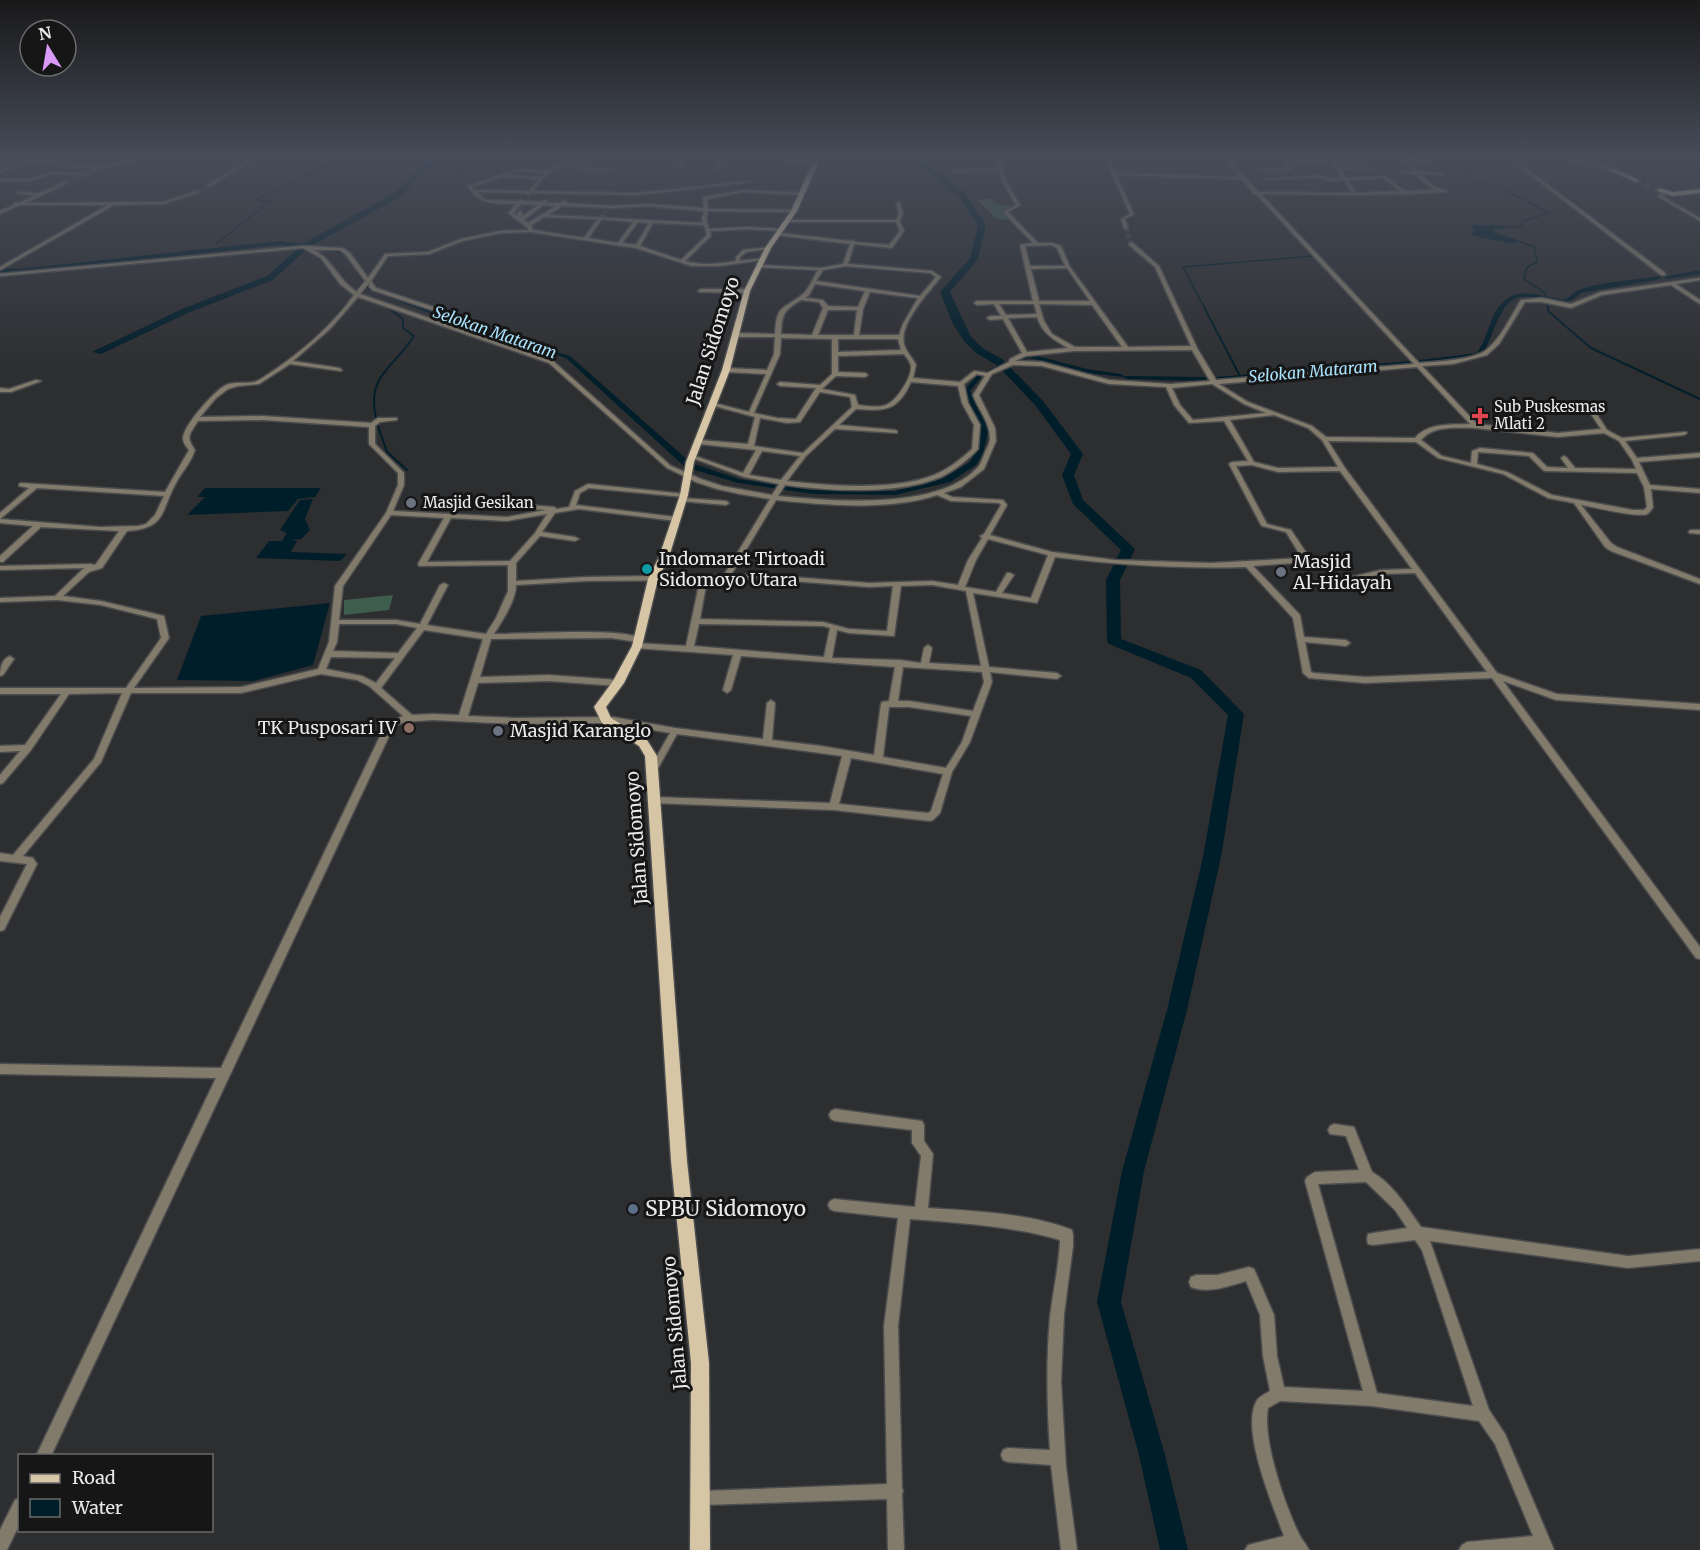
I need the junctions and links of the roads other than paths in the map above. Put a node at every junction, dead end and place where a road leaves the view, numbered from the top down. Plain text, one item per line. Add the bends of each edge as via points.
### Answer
1 (68, 229) edge
2 (520, 229) edge
3 (534, 229) edge
4 (554, 229) edge
5 (592, 229) edge
6 (630, 229) edge
7 (648, 229) edge
8 (722, 229) edge
9 (759, 229) edge
10 (782, 229) edge
11 (814, 229) edge
12 (900, 229) edge
13 (1022, 229) edge
14 (1290, 229) edge
15 (1604, 229) edge
16 (708, 230) joint
17 (780, 232) junction
18 (549, 234) junction
19 (812, 236) junction
20 (584, 240) junction
21 (853, 241) junction
22 (619, 244) junction
23 (1036, 244) junction
24 (1131, 244) tunnel mouth
25 (637, 247) junction
26 (311, 248) junction
27 (768, 248) junction
28 (681, 262) junction
29 (738, 262) junction
30 (760, 262) junction
31 (845, 265) junction
32 (1068, 267) junction
33 (2, 268) edge
34 (1028, 268) junction
35 (821, 269) junction
36 (1663, 274) dead end
37 (0, 275) edge
38 (1700, 279) edge
39 (813, 282) junction
40 (1673, 284) junction
41 (701, 291) dead end
42 (747, 291) junction
43 (868, 291) junction
44 (359, 294) junction
45 (920, 297) junction
46 (802, 299) junction
47 (996, 302) junction
48 (1700, 302) edge
49 (978, 303) dead end
50 (1035, 303) junction
51 (1094, 303) junction
52 (826, 308) junction
53 (860, 309) junction
54 (450, 314) junction
55 (1039, 315) junction
56 (1005, 317) junction
57 (990, 318) dead end
58 (436, 320) junction
59 (474, 322) dead end
60 (737, 335) junction
61 (815, 335) junction
62 (778, 336) junction
63 (835, 337) junction
64 (856, 337) junction
65 (901, 338) junction
66 (1126, 348) junction
67 (1194, 348) junction
68 (1074, 349) junction
69 (903, 352) junction
70 (836, 354) junction
71 (1025, 354) junction
72 (287, 362) junction
73 (1011, 364) junction
74 (1418, 365) junction
75 (339, 370) dead end
76 (726, 370) junction
77 (770, 372) junction
78 (835, 374) junction
79 (989, 374) junction
80 (865, 375) dead end
81 (910, 380) junction
82 (38, 381) dead end
83 (1214, 382) junction
84 (780, 384) dead end
85 (961, 384) junction
86 (1168, 386) junction
87 (820, 389) junction
88 (0, 390) edge
89 (714, 405) junction
90 (855, 407) junction
91 (755, 414) junction
92 (1278, 414) junction
93 (1594, 414) dead end
94 (1226, 418) junction
95 (196, 419) junction
96 (395, 419) dead end
97 (372, 425) junction
98 (835, 426) junction
99 (1475, 426) junction
100 (1605, 431) junction
101 (895, 432) dead end
102 (1684, 433) dead end
103 (1324, 439) junction
104 (1621, 440) junction
105 (1417, 441) junction
106 (699, 442) junction
107 (749, 446) junction
108 (760, 448) junction
109 (804, 455) junction
110 (1700, 455) edge
111 (1564, 458) dead end
112 (1635, 460) junction
113 (1252, 463) junction
114 (1474, 464) junction
115 (690, 465) junction
116 (1342, 469) junction
117 (1573, 469) junction
118 (1640, 471) junction
119 (746, 476) junction
120 (21, 484) dead end
121 (782, 485) junction
122 (35, 486) junction
123 (1647, 487) junction
124 (901, 488) junction
125 (1700, 490) edge
126 (167, 494) junction
127 (940, 494) junction
128 (777, 496) junction
129 (683, 497) junction
130 (906, 501) junction
131 (476, 503) dead end
132 (726, 503) dead end
133 (1577, 504) junction
134 (572, 507) junction
135 (554, 509) junction
136 (389, 513) junction
137 (449, 515) junction
138 (0, 519) edge
139 (676, 519) junction
140 (39, 524) junction
141 (125, 528) junction
142 (1691, 532) dead end
143 (1700, 532) edge
144 (538, 534) junction
145 (984, 536) junction
146 (575, 539) dead end
147 (1052, 554) junction
148 (0, 560) edge
149 (512, 563) junction
150 (99, 566) junction
151 (1248, 566) junction
152 (0, 568) edge
153 (1418, 571) junction
154 (1010, 575) dead end
155 (727, 576) junction
156 (704, 578) junction
157 (654, 579) junction
158 (1354, 579) dead end
159 (1700, 582) edge
160 (513, 583) junction
161 (444, 585) dead end
162 (897, 585) junction
163 (965, 588) junction
164 (998, 594) junction
165 (57, 598) junction
166 (0, 600) edge
167 (696, 621) junction
168 (336, 622) junction
169 (422, 627) junction
170 (834, 628) junction
171 (488, 637) junction
172 (1303, 639) junction
173 (637, 642) junction
174 (1346, 643) dead end
175 (690, 647) junction
176 (928, 648) dead end
177 (738, 653) junction
178 (330, 654) junction
179 (402, 656) junction
180 (10, 658) dead end
181 (828, 660) junction
182 (900, 663) junction
183 (926, 664) junction
184 (987, 668) junction
185 (321, 671) junction
186 (0, 673) edge
187 (1057, 676) dead end
188 (1497, 676) junction
189 (475, 680) junction
190 (618, 683) junction
191 (377, 688) junction
192 (727, 690) dead end
193 (0, 691) edge
194 (66, 692) junction
195 (127, 692) junction
196 (771, 703) dead end
197 (893, 703) junction
198 (1700, 707) edge
199 (976, 714) junction
200 (463, 717) junction
201 (411, 719) junction
202 (606, 720) junction
203 (675, 730) junction
204 (767, 742) junction
205 (28, 748) junction
206 (0, 749) edge
207 (847, 754) junction
208 (878, 760) junction
209 (652, 770) junction
210 (948, 772) junction
211 (0, 781) edge
212 (653, 800) junction
213 (834, 807) junction
214 (6, 859) edge
215 (12, 907) junction
216 (0, 909) edge
217 (0, 927) edge
218 (1700, 955) edge
219 (0, 1069) edge
220 (224, 1073) junction
221 (835, 1115) dead end
222 (1334, 1130) dead end
223 (1367, 1176) junction
224 (834, 1204) dead end
225 (905, 1212) junction
226 (921, 1214) junction
227 (1420, 1233) junction
228 (1373, 1239) dead end
229 (1700, 1255) edge
230 (1196, 1282) dead end
231 (1278, 1394) junction
232 (1372, 1399) junction
233 (1484, 1414) junction
234 (43, 1454) edge
235 (1008, 1455) dead end
236 (1059, 1458) junction
237 (896, 1491) junction
238 (702, 1498) junction
239 (18, 1509) edge
240 (1298, 1545) edge
241 (0, 1546) edge
242 (1545, 1546) edge
243 (700, 1550) edge
244 (896, 1550) edge
245 (1069, 1550) edge
246 (1253, 1550) edge
247 (1467, 1550) edge

1 - 33 street
2 - 44 street, bridge via 461,240 433,252 387,255
3 - 18 street
4 - 18 street
5 - 20 street
6 - 22 street
7 - 25 street
8 - 16 street
9 - 17 street
10 - 17 main road, Jalan Sidomoyo
11 - 19 street
12 - 21 street via 901,235 890,247
13 - 23 street
14 - 74 street
15 - 36 street
16 - 28 street via 709,235
17 - 19 street
17 - 27 main road, Jalan Sidomoyo
18 - 20 street
19 - 21 street
20 - 22 street
21 - 31 street
22 - 25 street
23 - 32 street via 1057,245
23 - 34 street via 1021,246
24 - 67 street via 1157,266
25 - 28 street
26 - 37 street via 286,246
26 - 44 street via 328,260 343,285
26 - 54 street via 332,247 348,254 374,289
27 - 29 street via 745,251
27 - 30 main road, Jalan Sidomoyo
28 - 29 street via 703,266
29 - 30 street
30 - 35 street
30 - 42 main road, Jalan Sidomoyo
31 - 35 street
31 - 45 street via 938,275
32 - 34 street
32 - 51 street
34 - 50 street
35 - 39 street
38 - 40 street
39 - 43 street
39 - 46 street
40 - 48 street
40 - 74 street via 1601,294 1571,306 1524,301 1497,343 1485,354 1467,360
41 - 42 street
42 - 60 main road, Jalan Sidomoyo
43 - 45 street
43 - 53 street
44 - 58 street
44 - 72 street via 337,321
45 - 65 street
46 - 52 street via 821,301
46 - 62 street via 786,307 779,316
47 - 49 street
47 - 50 street
47 - 56 street
50 - 51 street
50 - 55 street
51 - 66 street
52 - 53 street
52 - 61 street
53 - 64 street
54 - 58 street
54 - 59 street
55 - 56 street
55 - 68 street via 1050,335
56 - 57 street
56 - 71 street
58 - 115 street via 554,364 669,467
60 - 62 street
60 - 76 main road, Jalan Sidomoyo
61 - 62 street
61 - 63 street
62 - 77 street
63 - 64 street
63 - 70 street
64 - 65 street
65 - 69 street
66 - 67 street
66 - 68 street
67 - 83 street
68 - 71 street
69 - 70 street
69 - 81 street via 913,362
70 - 78 street
71 - 73 street
72 - 75 street
72 - 95 street via 258,383 230,386 208,403
73 - 79 street
73 - 86 street via 1042,364 1109,382
74 - 83 street
74 - 99 street
76 - 77 street
76 - 89 main road, Jalan Sidomoyo
77 - 91 street
78 - 80 street
78 - 87 street
79 - 85 street via 976,372
79 - 127 street via 976,395 989,417 993,438 985,463 966,483
81 - 85 street
81 - 90 street via 902,397 891,407
82 - 88 street via 9,391
83 - 86 street
83 - 92 street via 1236,398
84 - 87 street
85 - 124 street via 965,403 977,425 975,449 955,468
86 - 94 street via 1191,422
87 - 90 street via 853,396
87 - 91 street via 801,420
89 - 91 street
89 - 106 main road, Jalan Sidomoyo
90 - 98 street
91 - 107 street
92 - 94 street
92 - 103 street via 1306,424
93 - 100 street
94 - 113 street
95 - 97 street via 263,418
95 - 126 street via 186,435 192,450 190,457
96 - 97 street via 378,420
97 - 136 street via 372,444 403,477
98 - 101 street
98 - 109 street
99 - 100 street via 1558,435
99 - 105 street via 1430,428
100 - 104 street
102 - 104 street
103 - 105 street
103 - 116 street
104 - 112 street
105 - 114 street via 1440,457
106 - 107 street
106 - 115 main road, Jalan Sidomoyo
107 - 108 street
108 - 109 street
108 - 119 street
109 - 121 street
110 - 112 street
111 - 117 street
112 - 118 street
113 - 116 street via 1278,470
113 - 151 street via 1232,464 1264,525 1289,531 1307,560
114 - 117 street via 1474,451 1480,450 1531,454 1543,468
114 - 133 street via 1515,477 1550,497
115 - 119 street
115 - 128 street via 727,489
115 - 129 main road, Jalan Sidomoyo
116 - 153 street
117 - 118 street
118 - 123 street
119 - 121 street
120 - 122 street
121 - 124 street
121 - 128 street
122 - 126 street
122 - 138 street
123 - 125 street
123 - 133 street via 1650,507 1646,512
124 - 130 street
126 - 141 street via 163,509 150,524
127 - 130 street
127 - 145 street via 951,499 1003,502
128 - 130 street via 848,502
128 - 155 street
129 - 132 street
129 - 134 street via 588,486 577,492
129 - 139 main road, Jalan Sidomoyo
131 - 135 street
133 - 159 street via 1614,549
134 - 135 street
134 - 139 street
135 - 137 street via 507,519
135 - 144 street
136 - 137 street
136 - 168 street via 339,586
137 - 149 street via 422,564
138 - 140 street
139 - 157 main road, Jalan Sidomoyo
140 - 141 street
140 - 148 street
141 - 150 street
142 - 143 street
144 - 146 street
144 - 149 street
145 - 147 street
145 - 163 street
147 - 151 street via 1124,563
147 - 164 street via 1038,597 1029,601
149 - 160 street
150 - 152 street
150 - 165 street via 86,570
151 - 172 street via 1297,616
153 - 158 street via 1381,572
153 - 188 street
154 - 164 street
155 - 156 street
155 - 162 street
156 - 157 street
156 - 167 street
157 - 160 street
157 - 173 main road, Jalan Sidomoyo
160 - 171 street via 508,602
161 - 169 street
162 - 163 street via 932,583
162 - 170 street via 891,634
163 - 164 street
163 - 184 street
165 - 166 street
165 - 195 street via 101,603 161,618 165,638
167 - 170 street via 823,624
167 - 175 street
168 - 169 street via 396,622
168 - 178 street
169 - 171 street
169 - 179 street
170 - 181 street
171 - 173 street via 611,635
171 - 189 street
172 - 174 street
172 - 188 street via 1307,673 1316,677 1365,680
173 - 175 street
173 - 190 main road, Jalan Sidomoyo
175 - 177 street
176 - 183 street
177 - 181 street
177 - 192 street
178 - 179 street
178 - 185 street
179 - 191 street
180 - 186 street
181 - 182 street
182 - 183 street
182 - 197 street
183 - 184 street
184 - 187 street
184 - 199 street via 988,682
185 - 191 street via 359,678
185 - 195 street via 250,689
188 - 198 street via 1556,697
188 - 218 street
189 - 190 street via 549,678
189 - 200 street
190 - 202 main road, Jalan Sidomoyo via 600,707
191 - 201 street
193 - 194 street
194 - 195 street
194 - 205 street
195 - 214 street via 98,760
196 - 204 street
197 - 199 street
197 - 208 street via 884,707
199 - 210 street via 966,742
200 - 201 street
200 - 202 street
201 - 220 street via 393,724 386,732
202 - 203 street
202 - 209 main road, Jalan Sidomoyo via 643,743 651,756
203 - 204 street
203 - 209 street
204 - 207 street
205 - 206 street
205 - 211 street
207 - 208 street
207 - 213 street
208 - 210 street
209 - 212 main road, Jalan Sidomoyo
210 - 213 street via 935,813 930,817
212 - 213 street
212 - 238 main road, Jalan Sidomoyo via 679,1161 700,1363
214 - 215 street via 32,864
215 - 216 street
215 - 217 street
219 - 220 street
220 - 234 street
221 - 226 street via 918,1125 918,1143 927,1154
222 - 223 street via 1350,1131
223 - 227 street via 1384,1188
223 - 232 street via 1323,1176 1311,1181
224 - 225 street
225 - 226 street
225 - 237 street via 891,1326
226 - 236 street via 1067,1234 1056,1326
227 - 228 street
227 - 229 street via 1628,1262
227 - 233 street
230 - 231 street via 1228,1281 1249,1274 1267,1315
231 - 232 street
231 - 240 street via 1265,1401 1260,1417 1269,1473
232 - 233 street
233 - 242 street via 1500,1439
235 - 236 street
236 - 245 street via 1060,1497
237 - 238 street
237 - 244 street
238 - 243 main road, Jalan Sidomoyo
239 - 241 street
240 - 246 street
242 - 247 street

